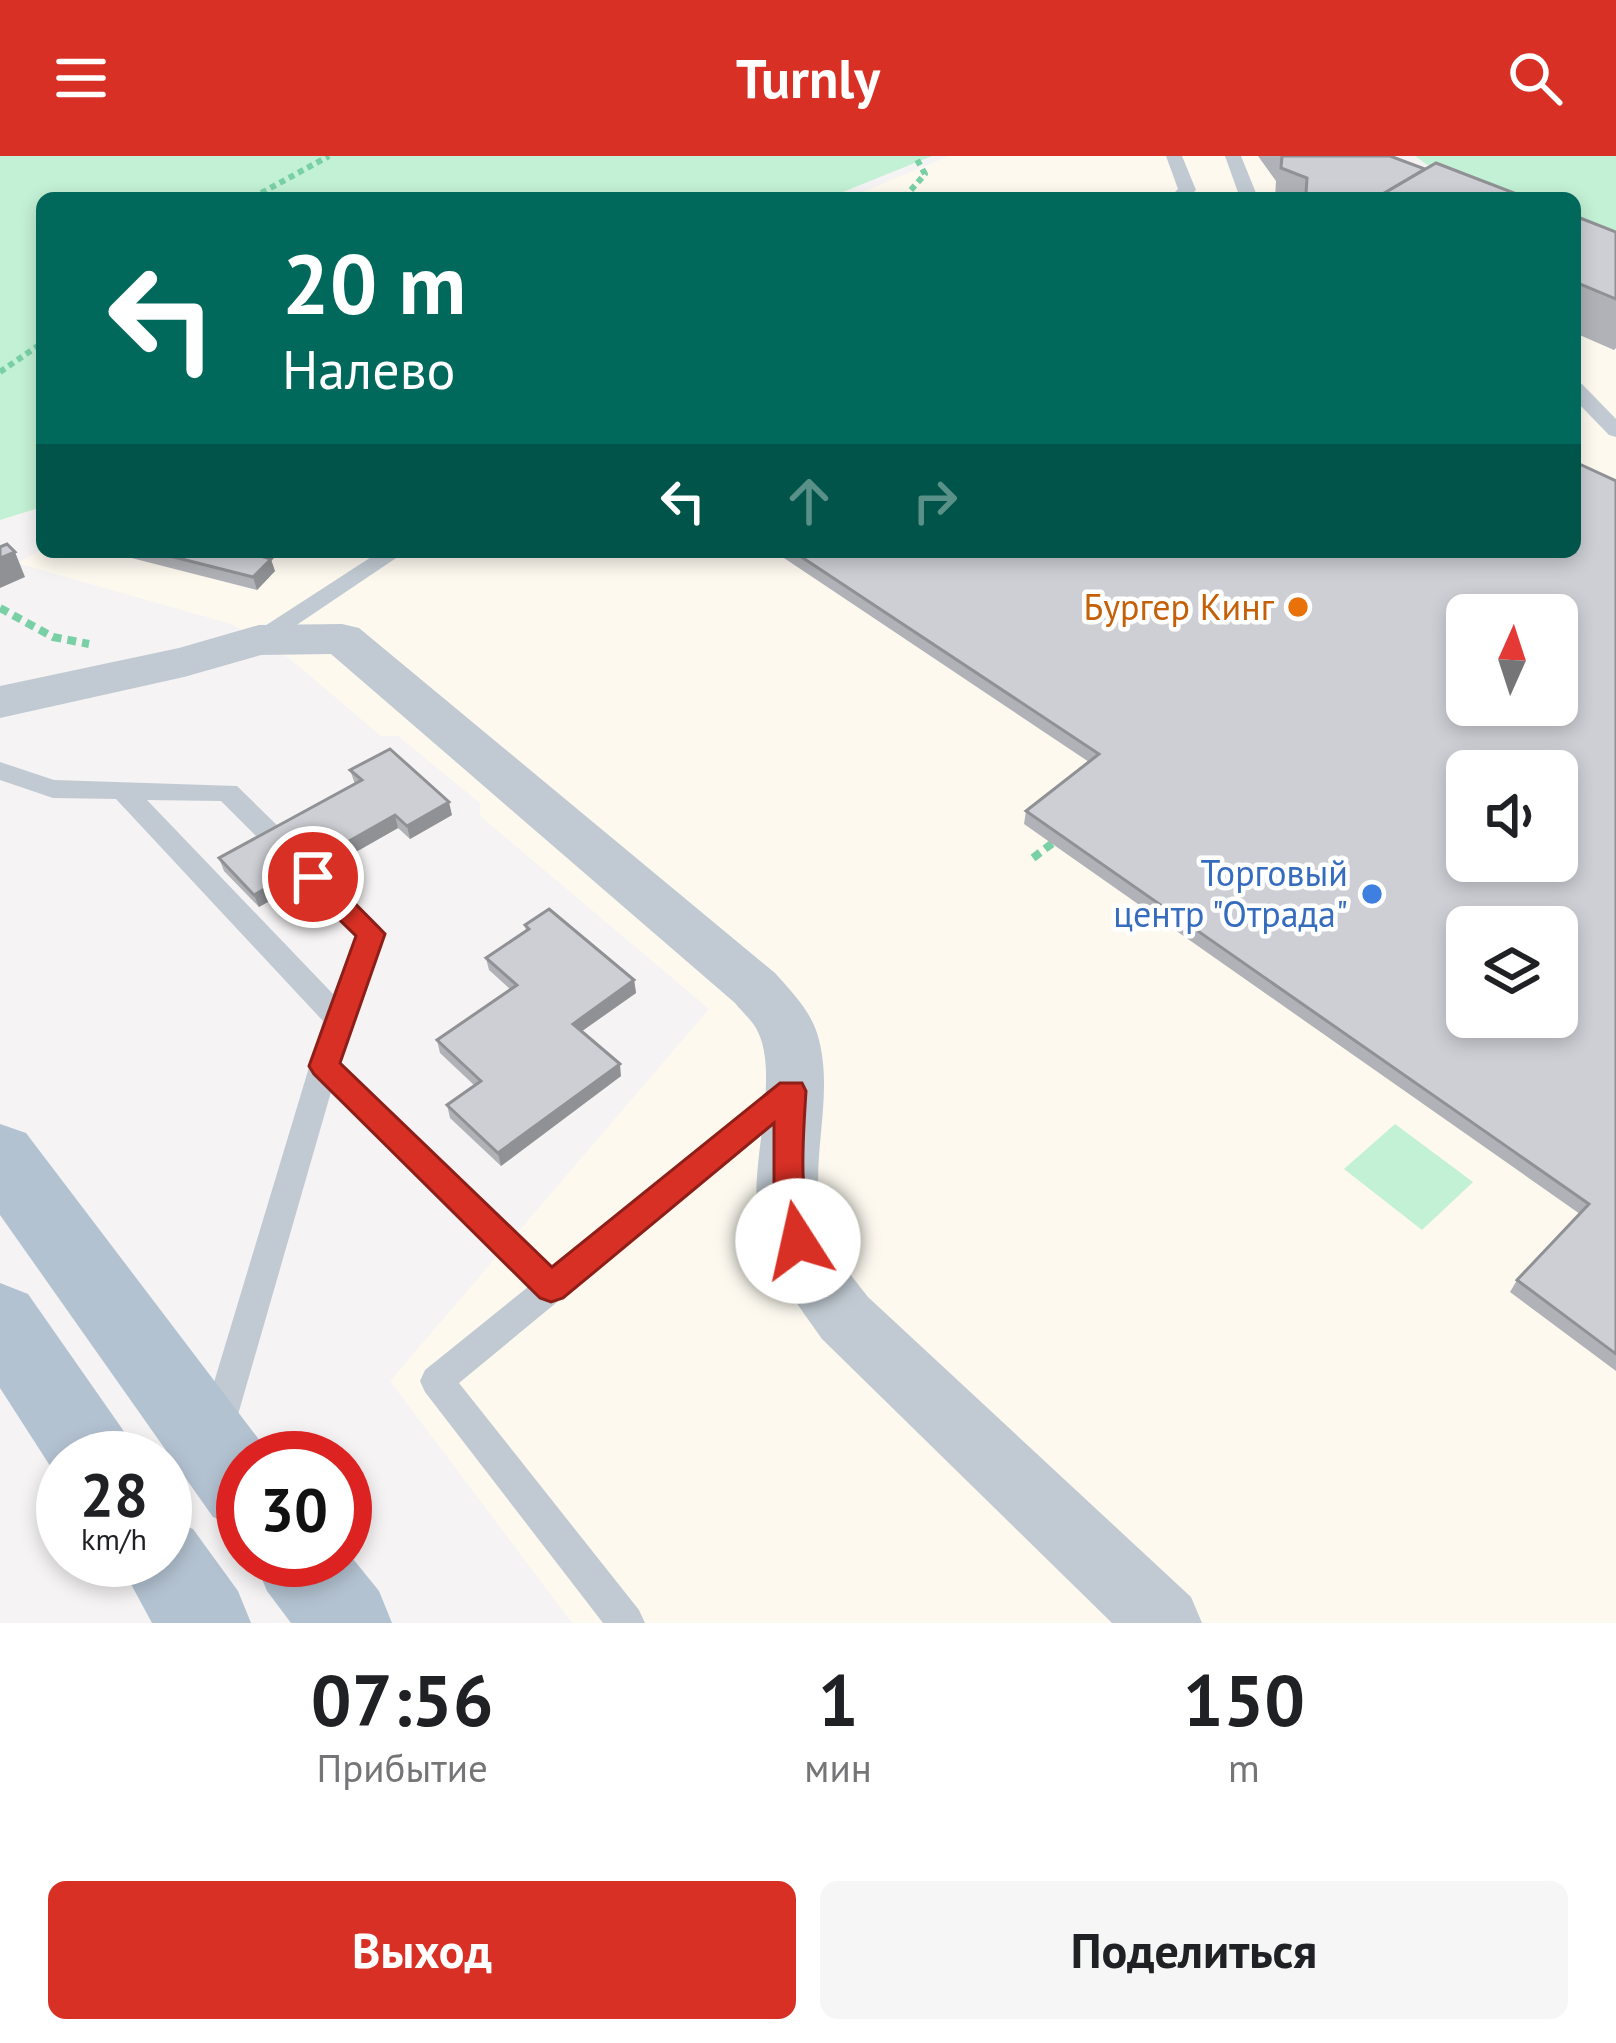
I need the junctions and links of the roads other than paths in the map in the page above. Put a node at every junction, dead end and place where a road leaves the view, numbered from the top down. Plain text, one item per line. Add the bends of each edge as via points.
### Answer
1 (1174, 156) edge
2 (1233, 156) edge
3 (1185, 192) edge
4 (1247, 192) edge
5 (1581, 394) edge
6 (1616, 431) edge
7 (385, 558) edge
8 (260, 640) junction
9 (0, 702) edge
10 (0, 771) edge
11 (123, 790) junction
12 (278, 841) edge
13 (313, 877) edge
14 (338, 1018) junction
15 (324, 1066) junction
16 (791, 1091) junction
17 (0, 1155) edge
18 (551, 1288) junction
19 (0, 1319) edge
20 (75, 1431) edge
21 (236, 1431) edge
22 (216, 1453) edge
23 (181, 1587) edge
24 (319, 1587) edge
25 (206, 1623) edge
26 (347, 1623) edge
27 (626, 1623) edge
28 (1165, 1623) edge

1 - 3 lane
2 - 4 lane
5 - 6 lane
7 - 8 lane
8 - 9 street
8 - 16 street via 342,639 755,988 787,1029
10 - 11 lane via 53,789
11 - 12 lane via 228,792
11 - 14 lane
13 - 14 lane via 371,934
14 - 15 lane
15 - 18 lane
15 - 21 lane
16 - 18 lane
16 - 28 street via 790,1214 807,1268 845,1318
17 - 22 main road
18 - 27 lane via 437,1381
19 - 20 main road
23 - 25 main road
24 - 26 main road

